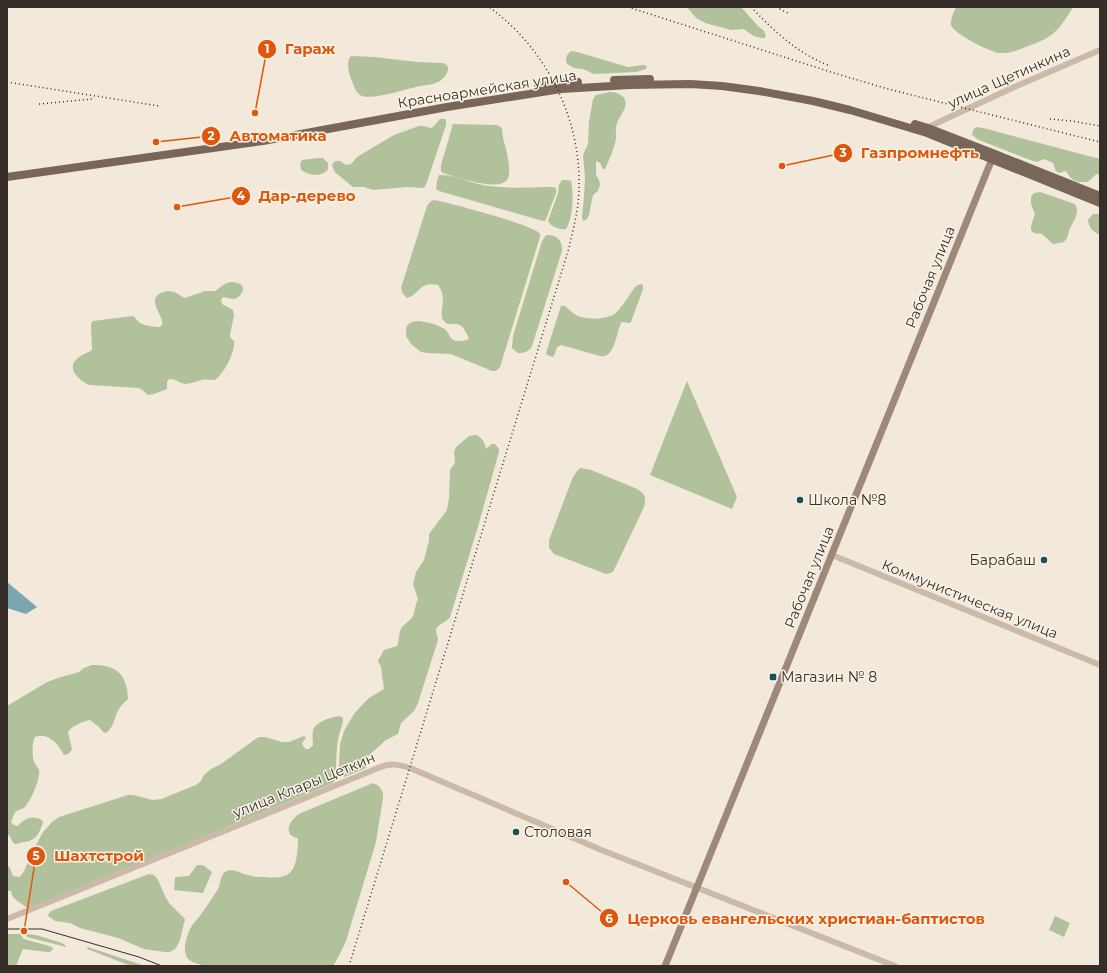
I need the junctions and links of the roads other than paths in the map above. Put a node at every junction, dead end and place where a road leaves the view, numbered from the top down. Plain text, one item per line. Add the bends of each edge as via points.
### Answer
1 (1100, 50) edge
2 (928, 128) junction
3 (919, 130) junction
4 (994, 156) junction
5 (7, 172) edge
6 (7, 177) edge
7 (1100, 196) edge
8 (1100, 204) edge
9 (832, 555) junction
10 (1100, 665) edge
11 (697, 888) junction
12 (7, 919) edge
13 (665, 966) edge
14 (895, 966) edge

1 - 2 street, улица Щетинкина via 966,108
2 - 3 street, улица Щетинкина
2 - 4 main road, Красноармейская улица
2 - 5 main road, Красноармейская улица via 840,102 791,91 718,81 630,79 559,83 245,139
3 - 4 main road, Красноармейская улица
3 - 6 main road, Красноармейская улица via 795,97 722,86 585,86 263,141
4 - 7 main road, Красноармейская улица
4 - 8 main road, Красноармейская улица
4 - 9 main road, Рабочая улица
9 - 10 street, Коммунистическая улица
9 - 11 main road, Рабочая улица
11 - 12 street, улица Клары Цеткин via 410,768 392,764
11 - 13 main road, Рабочая улица
11 - 14 street, улица Клары Цеткин

